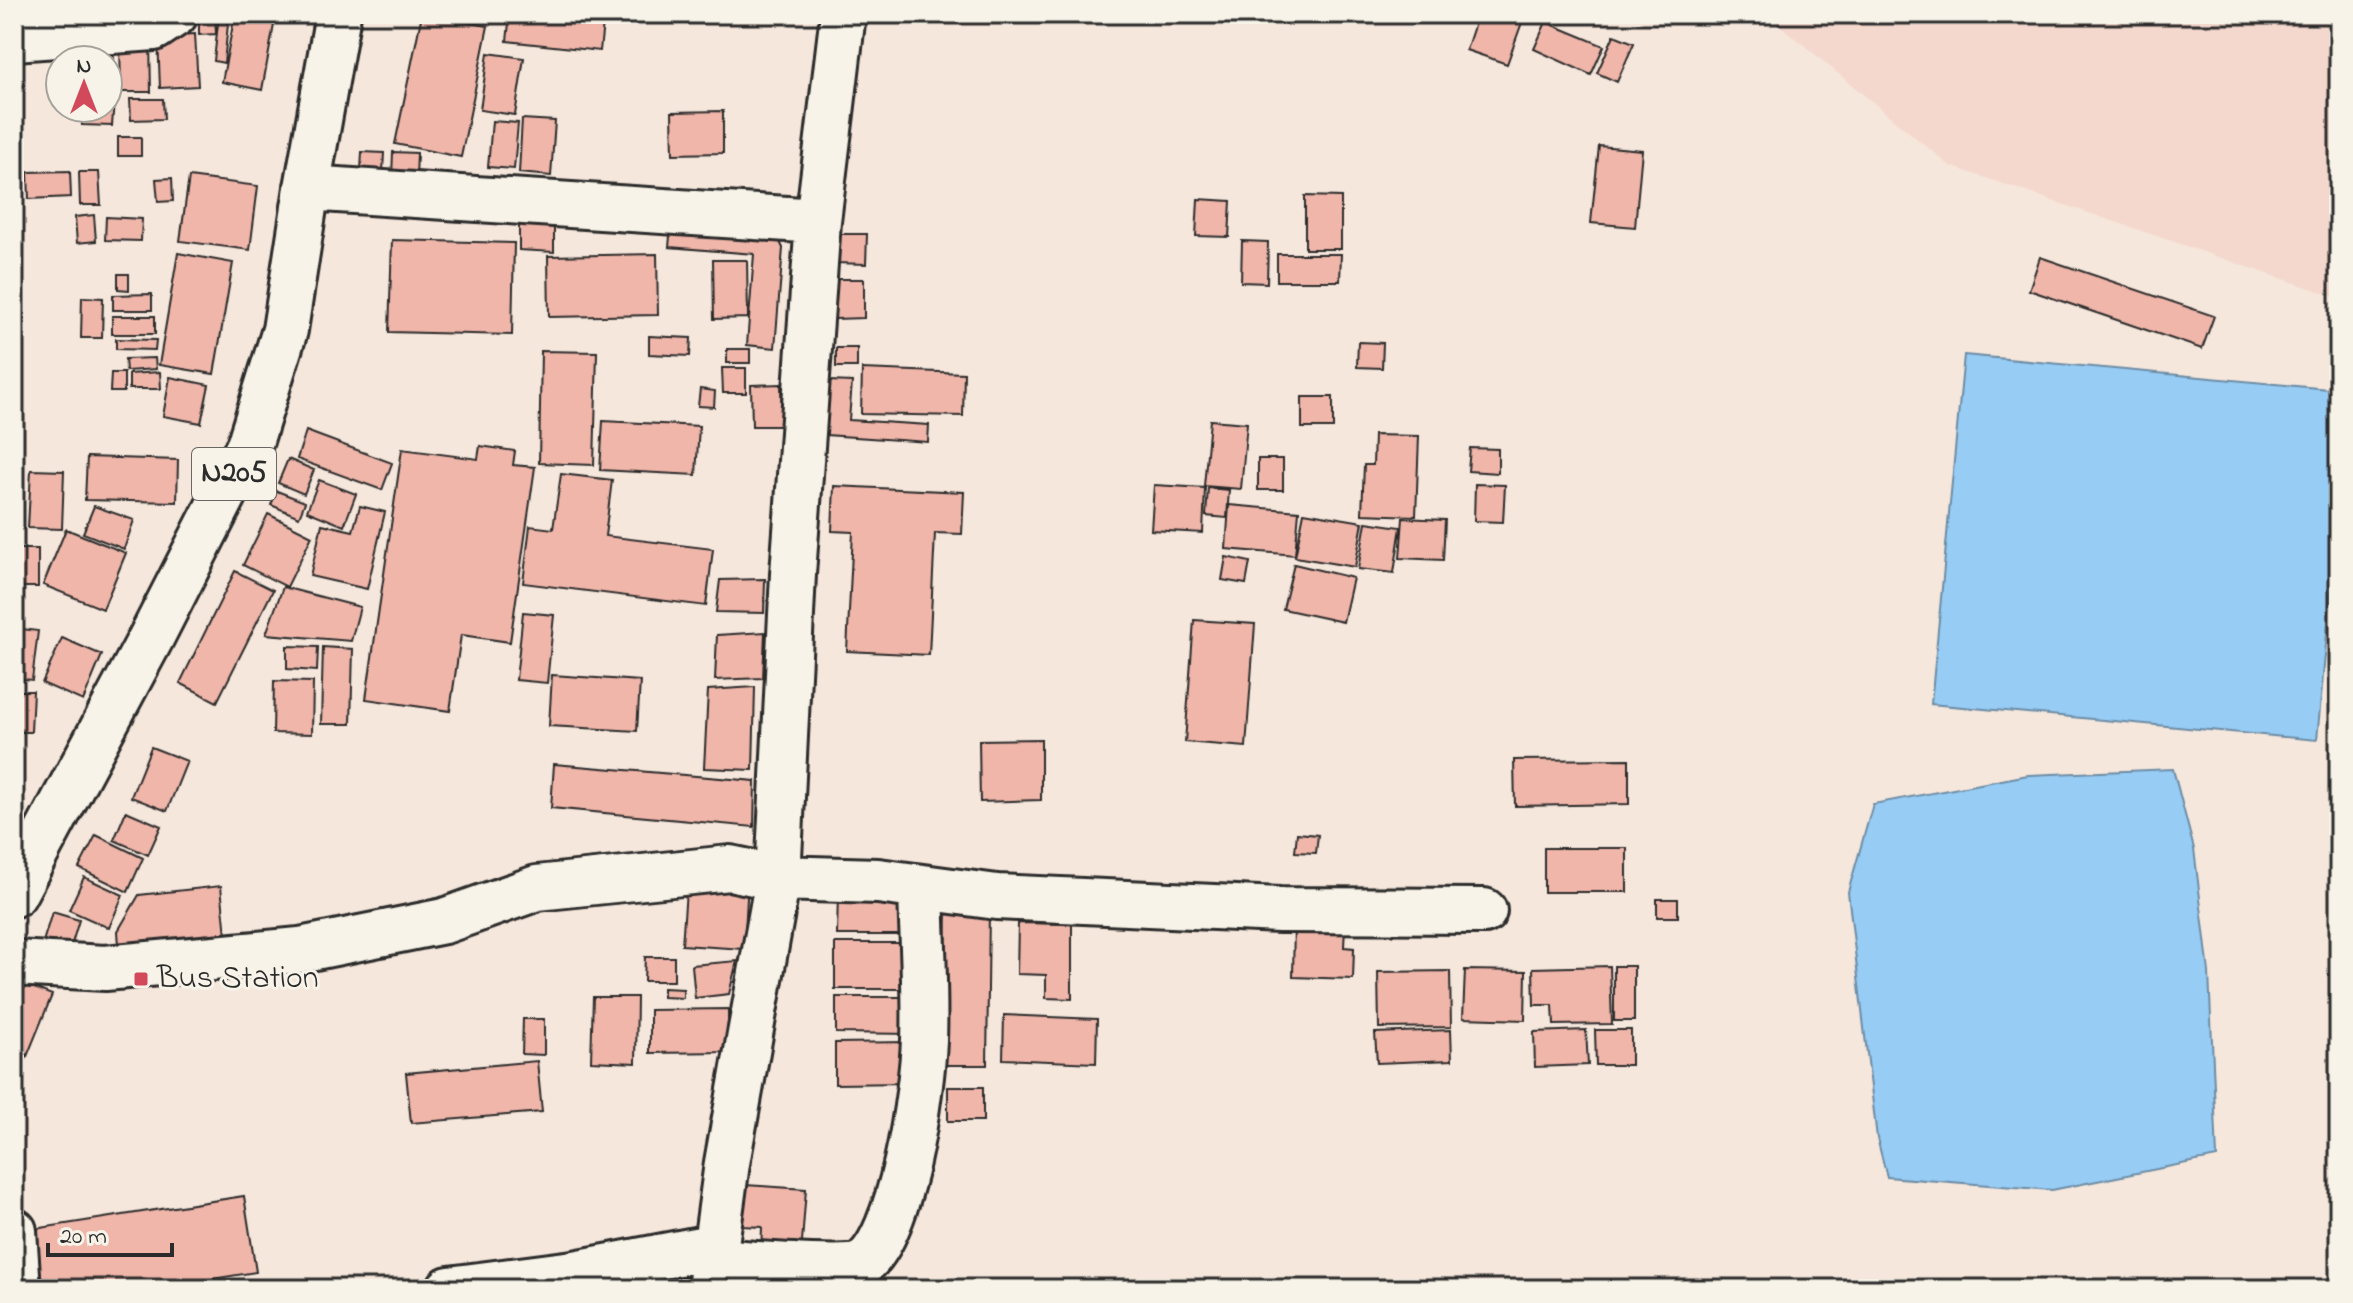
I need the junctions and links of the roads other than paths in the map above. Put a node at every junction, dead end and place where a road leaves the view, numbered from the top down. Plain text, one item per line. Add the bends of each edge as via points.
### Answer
1 (175, 14) edge
2 (338, 14) edge
3 (843, 14) edge
4 (14, 38) edge
5 (307, 188) junction
6 (818, 221) junction
7 (778, 878) junction
8 (921, 888) junction
9 (14, 894) edge
10 (1484, 911) dead end
11 (14, 963) edge
12 (14, 1231) edge
13 (713, 1265) edge
14 (18, 1289) edge
15 (449, 1289) edge

1 - 4 main road via 154,28
2 - 5 main road, N205
3 - 6 main road
5 - 6 main road
5 - 9 main road, N205 via 285,330 249,446
6 - 7 main road
7 - 8 main road
7 - 11 main road via 730,868 537,888 444,921 300,950 105,968
7 - 13 main road
8 - 10 main road via 997,897 1280,910
8 - 13 main road via 924,1042 911,1143 893,1217 879,1247 859,1266
12 - 14 main road
13 - 15 main road via 574,1273

